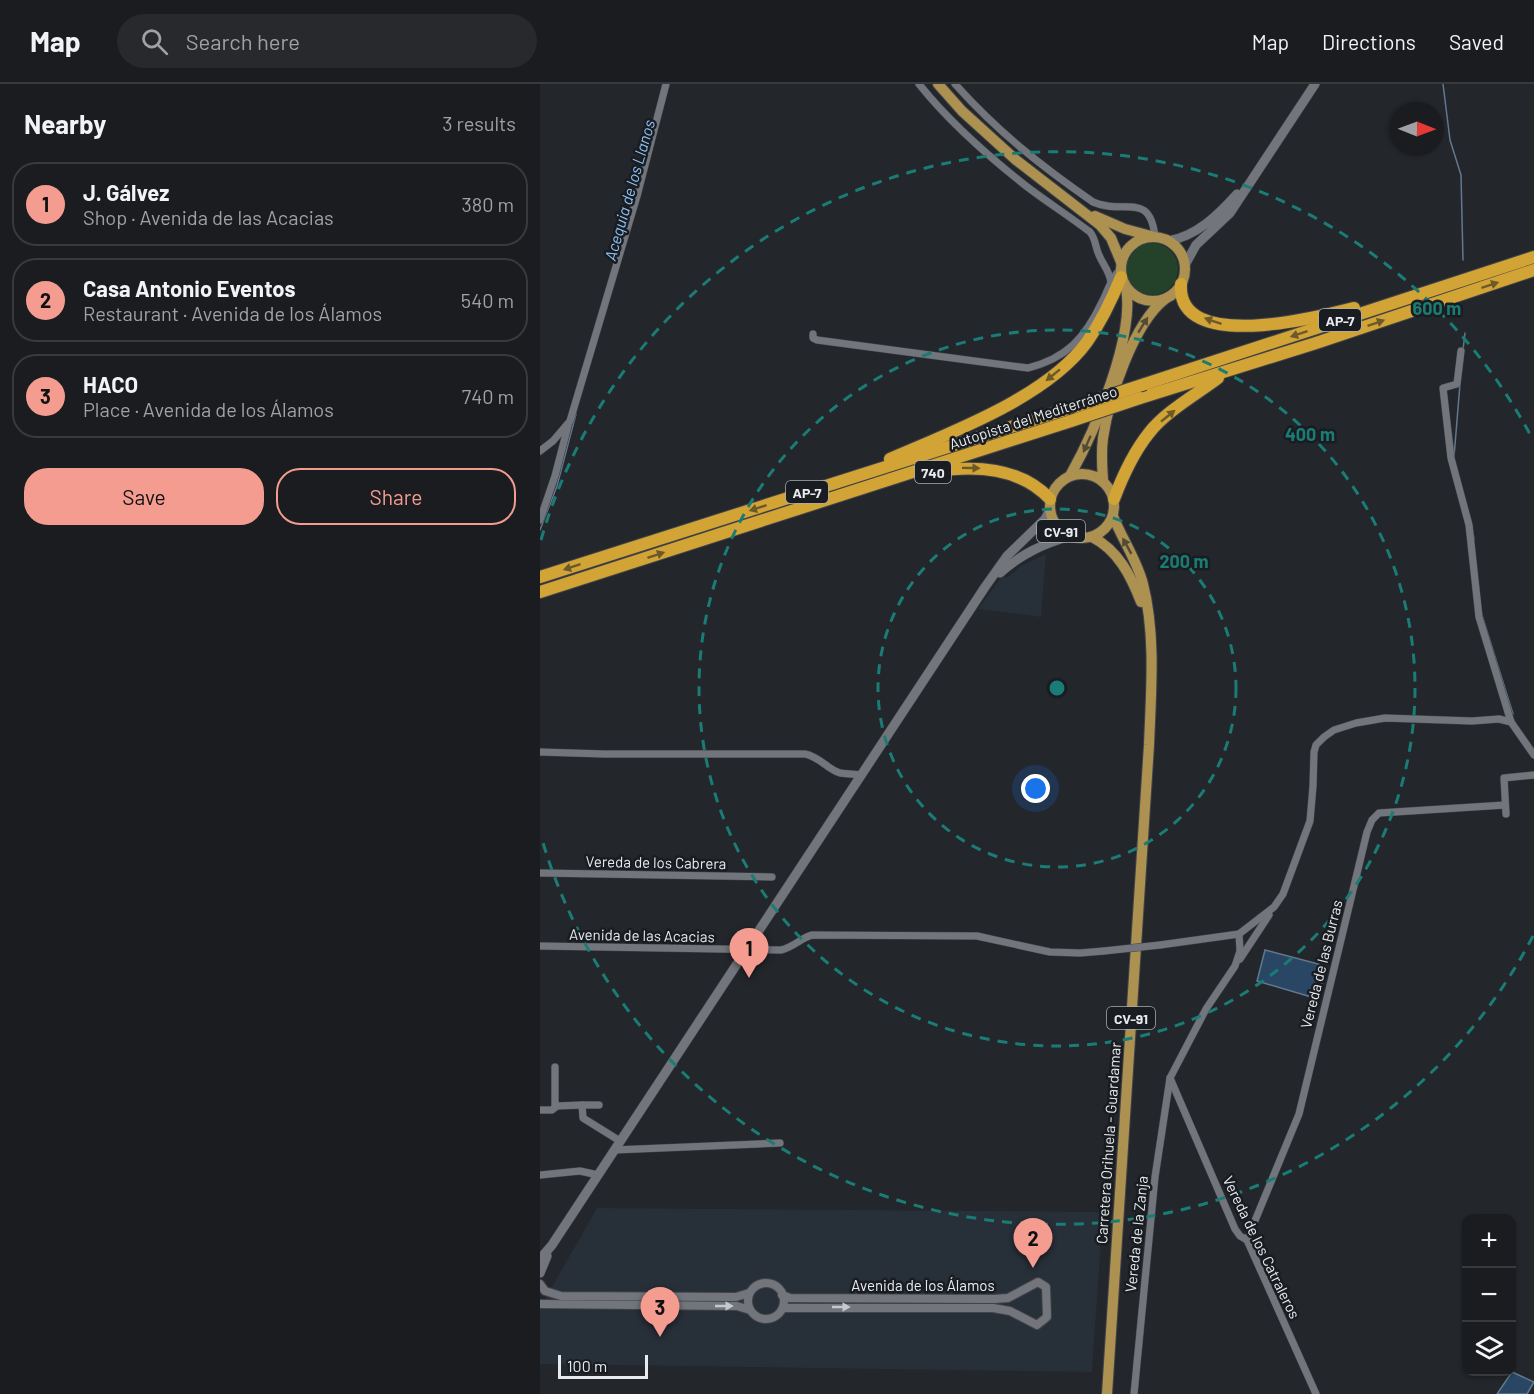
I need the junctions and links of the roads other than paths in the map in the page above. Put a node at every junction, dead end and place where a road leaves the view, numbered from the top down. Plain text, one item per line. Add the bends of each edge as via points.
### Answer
1 (666, 84) edge
2 (919, 84) edge
3 (938, 84) edge
4 (955, 84) edge
5 (1315, 84) edge
6 (1270, 152) junction
7 (1077, 205) junction
8 (1154, 237) junction
9 (1168, 241) junction
10 (1534, 256) edge
11 (1185, 265) junction
12 (1106, 266) junction
13 (1534, 270) edge
14 (1120, 274) junction
15 (1181, 284) junction
16 (1167, 298) junction
17 (813, 334) dead end
18 (1461, 351) dead end
19 (1228, 371) junction
20 (570, 421) junction
21 (540, 451) edge
22 (1071, 474) junction
23 (847, 480) junction
24 (1103, 480) junction
25 (1114, 499) junction
26 (812, 504) junction
27 (1050, 505) junction
28 (1113, 516) junction
29 (540, 520) edge
30 (1070, 536) junction
31 (1092, 537) junction
32 (540, 577) edge
33 (985, 587) junction
34 (540, 592) edge
35 (1151, 642) junction
36 (1511, 722) junction
37 (540, 752) edge
38 (1534, 755) edge
39 (860, 774) junction
40 (1534, 775) edge
41 (1505, 805) junction
42 (1506, 814) dead end
43 (540, 873) edge
44 (772, 877) dead end
45 (1274, 907) junction
46 (1239, 934) junction
47 (540, 946) edge
48 (744, 951) junction
49 (1235, 966) junction
50 (555, 1066) dead end
51 (1170, 1077) junction
52 (582, 1105) junction
53 (599, 1105) dead end
54 (555, 1107) junction
55 (540, 1110) edge
56 (620, 1141) junction
57 (780, 1143) dead end
58 (614, 1150) junction
59 (540, 1175) edge
60 (598, 1175) junction
61 (1247, 1240) junction
62 (552, 1245) junction
63 (540, 1259) edge
64 (540, 1273) edge
65 (540, 1284) edge
66 (749, 1293) junction
67 (782, 1295) junction
68 (540, 1296) edge
69 (561, 1296) junction
70 (540, 1304) edge
71 (783, 1308) junction
72 (750, 1310) junction
73 (1107, 1394) edge
74 (1134, 1394) edge
75 (1316, 1394) edge

1 - 20 street
2 - 12 street via 988,154 1090,232
3 - 7 main road, CV-91 via 1016,160
4 - 8 street via 1019,148 1093,202 1147,211 1154,223
5 - 6 main road
6 - 9 main road via 1209,222 1182,238
6 - 11 main road via 1230,213 1196,246
7 - 8 main road, CV-91 via 1103,221
7 - 14 main road, CV-91 via 1111,238
8 - 9 main road, CV-91
8 - 14 main road via 1132,244 1125,252
9 - 11 main road via 1182,255
10 -> 15 highway via 1370,304 1317,317 1250,326 1222,325 1193,313 1182,301
10 -> 23 highway, Autopista del Mediterráneo / AP-7, bridge
11 - 15 main road
12 - 14 street
12 - 14 street
19 -> 13 highway, Autopista del Mediterráneo / AP-7
14 - 16 main road via 1140,299
14 - 17 street via 1075,344 1054,359 1028,368 817,340
14 -> 22 main road, CV-91 via 1128,311 1118,357 1095,424
14 -> 23 highway via 1114,295 1086,343 1049,379 955,430
15 - 16 main road
24 -> 16 main road via 1103,438 1120,377 1139,330 1156,306
18 - 36 street via 1457,384 1443,388 1451,458 1469,525 1479,617
25 -> 19 highway via 1127,466 1150,431
19 - 26 highway, Autopista del Mediterráneo / AP-7, bridge
20 - 21 street
20 - 29 street
22 - 24 main road via 1094,475
22 - 27 main road, CV-91 via 1054,488
23 -> 32 highway, Autopista del Mediterráneo / AP-7
24 - 25 main road
25 - 28 main road, CV-91
26 -> 27 highway, 740 via 954,468 1003,472 1029,482 1040,489
34 -> 26 highway, Autopista del Mediterráneo / AP-7
27 - 30 main road, CV-91 via 1053,521
27 - 33 main road via 1045,519 1007,556
28 - 31 main road, CV-91 via 1105,530
35 -> 28 main road, Carretera Orihuela - Guardamar / CV-91 via 1143,584
30 - 31 main road, CV-91
30 - 33 main road via 1016,558
31 - 35 main road, Carretera Orihuela - Guardamar / CV-91 via 1114,552 1130,576 1144,610
33 - 39 main road
35 - 73 main road, Carretera Orihuela - Guardamar / CV-91 via 1149,745
36 - 38 street
36 - 45 street, Vereda de la Zanja via 1385,718 1356,723 1324,737 1314,752 1310,821 1283,894
37 - 39 street via 805,754 841,773
39 - 48 main road
40 - 41 street via 1504,778
41 - 42 street
41 - 61 street, Vereda de las Burras via 1379,813 1372,820 1299,1114
43 - 44 street, Vereda de los Cabrera
45 - 46 street
45 - 49 street, Vereda de la Zanja
46 - 48 street, Avenida de las Acacias, bridge via 1080,953 1050,952 977,936 836,935 805,937 781,950
46 - 49 street via 1240,951
47 - 48 street, Avenida de las Acacias
48 - 56 main road
49 - 51 street, Vereda de la Zanja via 1206,1009
50 - 54 street
51 - 61 street, Vereda de los Catraleros via 1235,1229
51 - 74 street, Vereda de la Zanja via 1155,1177
52 - 53 street
52 - 54 street
52 - 56 street via 583,1118
54 - 55 street
56 - 58 main road
57 - 58 street
58 - 60 main road
59 - 60 street via 580,1171
60 - 62 main road
61 - 75 street, Vereda de los Catraleros
62 - 63 main road
62 - 64 main road
65 - 69 street via 545,1291
66 - 67 street via 765,1283 776,1287
66 - 69 street via 736,1297
66 - 72 street
67 - 71 street
71 -> 67 street, Avenida de los Álamos via 993,1308 1037,1324 1047,1317 1046,1287 1038,1282 1008,1298 994,1299
68 - 69 street
70 -> 72 street via 737,1306
71 - 72 street via 764,1318

